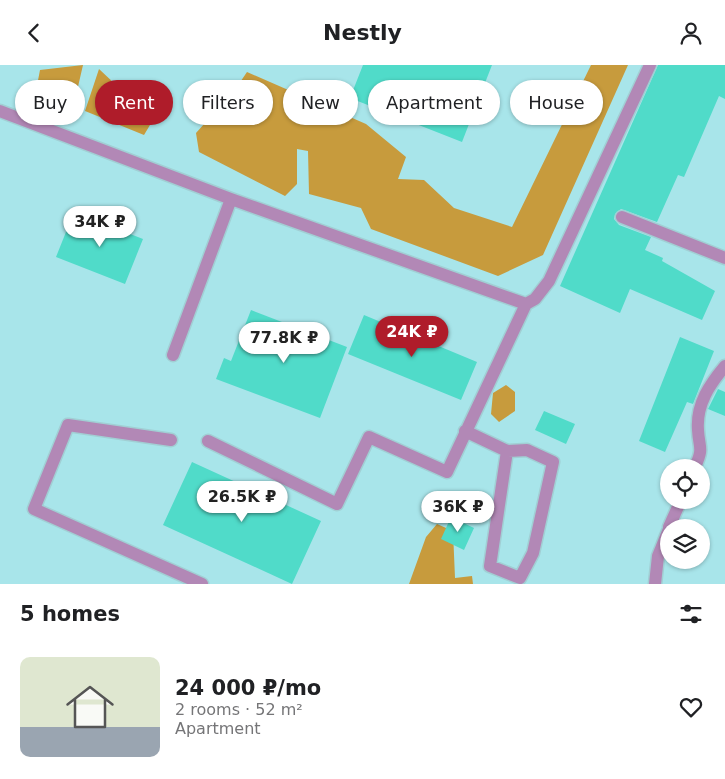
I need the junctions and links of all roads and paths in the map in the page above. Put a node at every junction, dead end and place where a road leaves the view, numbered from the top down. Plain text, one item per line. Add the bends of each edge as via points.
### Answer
1 (650, 65) edge
2 (0, 111) edge
3 (231, 199) junction
4 (622, 217) dead end
5 (725, 258) edge
6 (526, 304) junction
7 (173, 355) dead end
8 (725, 366) edge
9 (466, 431) junction
10 (171, 440) dead end
11 (208, 441) dead end
12 (507, 451) junction
13 (698, 459) edge
14 (660, 550) edge
15 (519, 581) edge
16 (202, 584) edge
17 (655, 584) edge

1 - 6 lane via 549,281 535,299
2 - 3 lane
3 - 6 lane
3 - 7 lane
4 - 5 lane
6 - 9 lane
8 - 13 lane via 710,385 700,407 698,429 702,451
9 - 11 lane via 447,472 369,437 337,504
9 - 12 lane
10 - 16 lane via 68,425 34,509
12 - 15 lane via 490,566
12 - 15 lane via 528,450 553,462 533,553
14 - 17 lane

